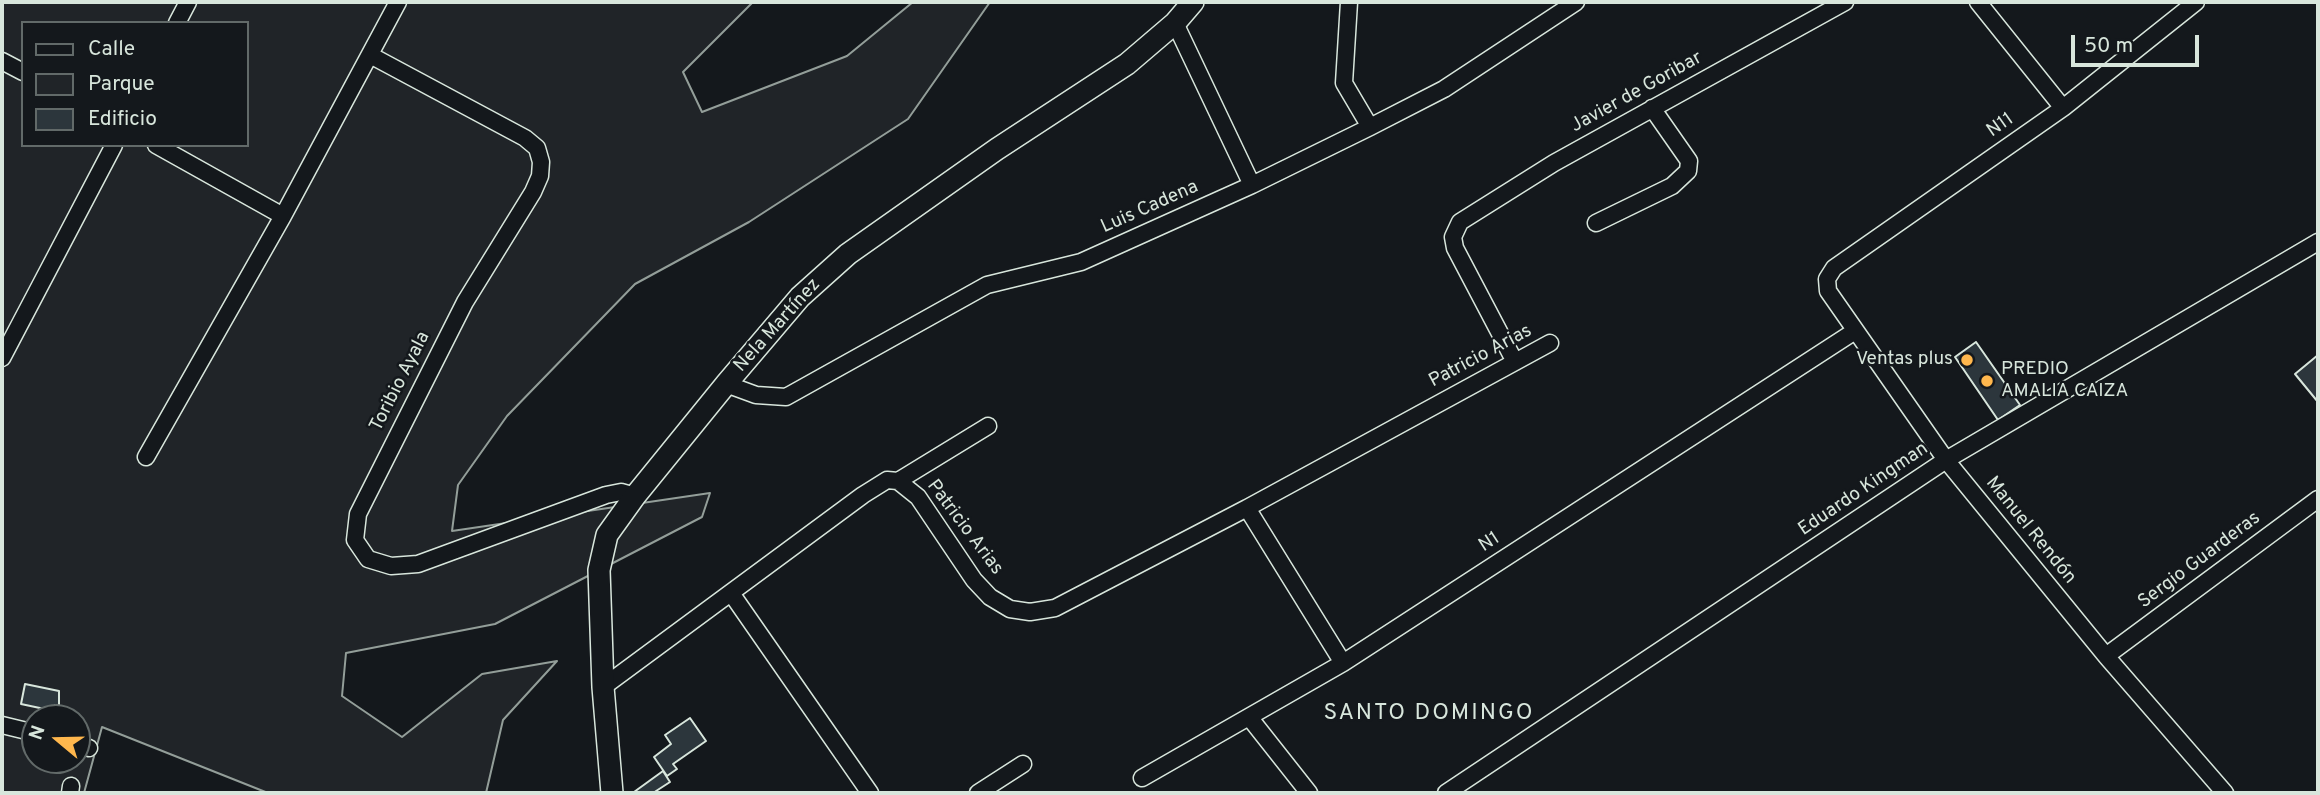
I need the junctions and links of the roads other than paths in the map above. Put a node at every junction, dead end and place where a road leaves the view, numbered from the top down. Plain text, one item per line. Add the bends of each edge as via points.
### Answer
1 (188, 2) edge
2 (398, 2) edge
3 (1193, 2) edge
4 (1349, 2) edge
5 (1576, 2) edge
6 (1845, 2) edge
7 (1978, 2) edge
8 (2196, 2) edge
9 (178, 21) edge
10 (1175, 23) junction
11 (370, 55) junction
12 (2, 61) edge
13 (21, 71) edge
14 (1652, 108) junction
15 (2063, 108) junction
16 (1370, 127) junction
17 (113, 147) edge
18 (160, 147) edge
19 (1252, 185) junction
20 (283, 216) junction
21 (1596, 223) dead end
22 (2318, 242) edge
23 (1827, 279) joint
24 (1855, 331) junction
25 (1550, 343) dead end
26 (2, 358) edge
27 (1515, 362) junction
28 (726, 384) junction
29 (988, 426) dead end
30 (146, 457) dead end
31 (1946, 460) junction
32 (898, 481) junction
33 (635, 496) junction
34 (2318, 499) edge
35 (1247, 508) junction
36 (731, 593) junction
37 (2106, 656) junction
38 (1343, 663) junction
39 (603, 687) junction
40 (1249, 717) junction
41 (2, 725) edge
42 (21, 730) edge
43 (1023, 764) dead end
44 (1142, 778) dead end
45 (612, 793) edge
46 (870, 793) edge
47 (978, 793) edge
48 (1309, 793) edge
49 (1446, 793) edge
50 (2225, 793) edge

1 - 9 street
2 - 11 street
3 - 10 main road, Nela Martínez
4 - 16 street via 1344,83
5 - 16 street, Luis Cadena via 1444,89
6 - 14 street, Javier de Goribar
7 - 15 street
8 - 15 street, N11
10 - 19 street
10 - 28 main road, Nela Martínez via 1127,64 848,254 800,297
11 - 20 street
11 - 33 street, Toribio Ayala via 525,138 537,148 541,162 533,192 465,302 358,514 355,540 368,559 391,566 418,564 606,495 621,492
12 - 13 street
14 - 21 street via 1689,161 1688,171 1672,186
14 - 27 street, Javier de Goribar via 1554,163 1455,229 1461,263
15 - 23 street, N11 via 1834,268
16 - 19 street, Luis Cadena
17 - 26 street
18 - 20 street
19 - 28 street, Luis Cadena via 1082,262 987,285 786,397 756,396
20 - 30 street
22 - 31 street, Eduardo Kingman
23 - 24 street, Manuel Rendón via 1828,291
24 - 31 street, Manuel Rendón
24 - 38 street, N1
25 - 27 street, Patricio Arias
27 - 35 street, Patricio Arias
28 - 33 main road, Nela Martínez
29 - 32 street
31 - 37 street, Manuel Rendón
31 - 49 street, Eduardo Kingman
32 - 35 street, Patricio Arias via 918,497 990,597 1010,609 1030,612 1055,608
32 - 36 street, Patricio Arias via 874,486
33 - 39 main road, Nela Martínez via 607,536 599,570
34 - 37 street, Sergio Guarderas
35 - 38 street
36 - 39 street, Patricio Arias
36 - 46 street
37 - 50 street, Manuel Rendón
38 - 40 street, N1
39 - 45 main road, Nela Martínez
40 - 44 street, N1
40 - 48 street
41 - 42 street
43 - 47 street

